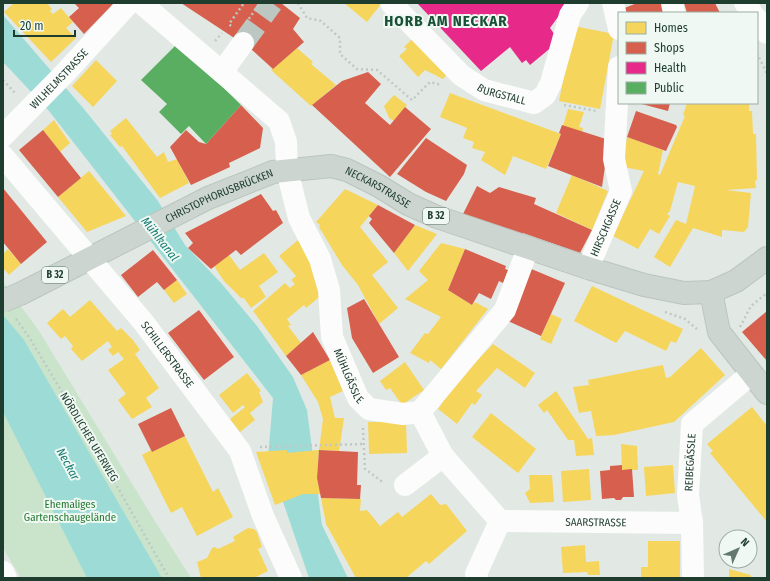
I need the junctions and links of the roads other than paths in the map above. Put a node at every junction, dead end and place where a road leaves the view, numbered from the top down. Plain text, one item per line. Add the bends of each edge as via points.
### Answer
1 (129, 3) edge
2 (141, 3) edge
3 (391, 3) edge
4 (578, 3) edge
5 (613, 3) edge
6 (745, 3) edge
7 (751, 12) edge
8 (758, 20) edge
9 (618, 25) edge
10 (767, 33) edge
11 (243, 43) tunnel mouth
12 (222, 72) junction
13 (618, 85) edge
14 (3, 136) edge
15 (3, 156) edge
16 (287, 170) junction
17 (528, 248) junction
18 (89, 258) junction
19 (767, 258) edge
20 (588, 268) junction
21 (711, 292) junction
22 (12, 302) edge
23 (751, 374) junction
24 (767, 393) edge
25 (420, 412) junction
26 (443, 456) junction
27 (405, 485) road end
28 (500, 521) junction
29 (692, 523) junction
30 (3, 572) edge
31 (6, 578) edge
32 (291, 578) edge
33 (477, 578) edge
34 (693, 578) edge

1 - 14 street, WILHELMSTRASSE
2 - 12 street
3 - 4 street, BURGSTALL via 461,75 471,82 484,90 534,103 545,95 551,84 570,15
5 - 9 street
6 - 7 street
8 - 10 street
11 - 12 street
12 - 16 street via 279,121 286,142
13 - 20 street, HIRSCHGASSE via 614,159 621,191
15 - 18 street, SCHILLERSTRASSE
16 - 17 main road, NECKARSTRASSE / B 32 via 331,166 347,170 437,217
16 - 18 main road, CHRISTOPHORUSBRÜCKEN / B 32 via 273,172 208,198
16 - 25 street, MÜHLGÄSSLE via 299,218 320,259 329,290 332,337 358,398 369,409 403,414
17 - 20 main road, NECKARSTRASSE / B 32
17 - 25 street via 505,310
18 - 22 main road, CHRISTOPHORUSBRÜCKEN / B 32
18 - 32 street, SCHILLERSTRASSE via 144,323 240,451 263,516
19 - 21 main road, B 32 via 736,281
20 - 21 main road, NECKARSTRASSE / B 32 via 644,285 677,291
21 - 23 main road via 718,332
23 - 24 main road
23 - 29 street, REIBEGÄSSLE via 692,424 688,495
25 - 26 street
26 - 27 street
26 - 28 street
28 - 29 street, SAARSTRASSE
28 - 33 street via 476,574
29 - 34 street, REIBEGÄSSLE
30 - 31 street

